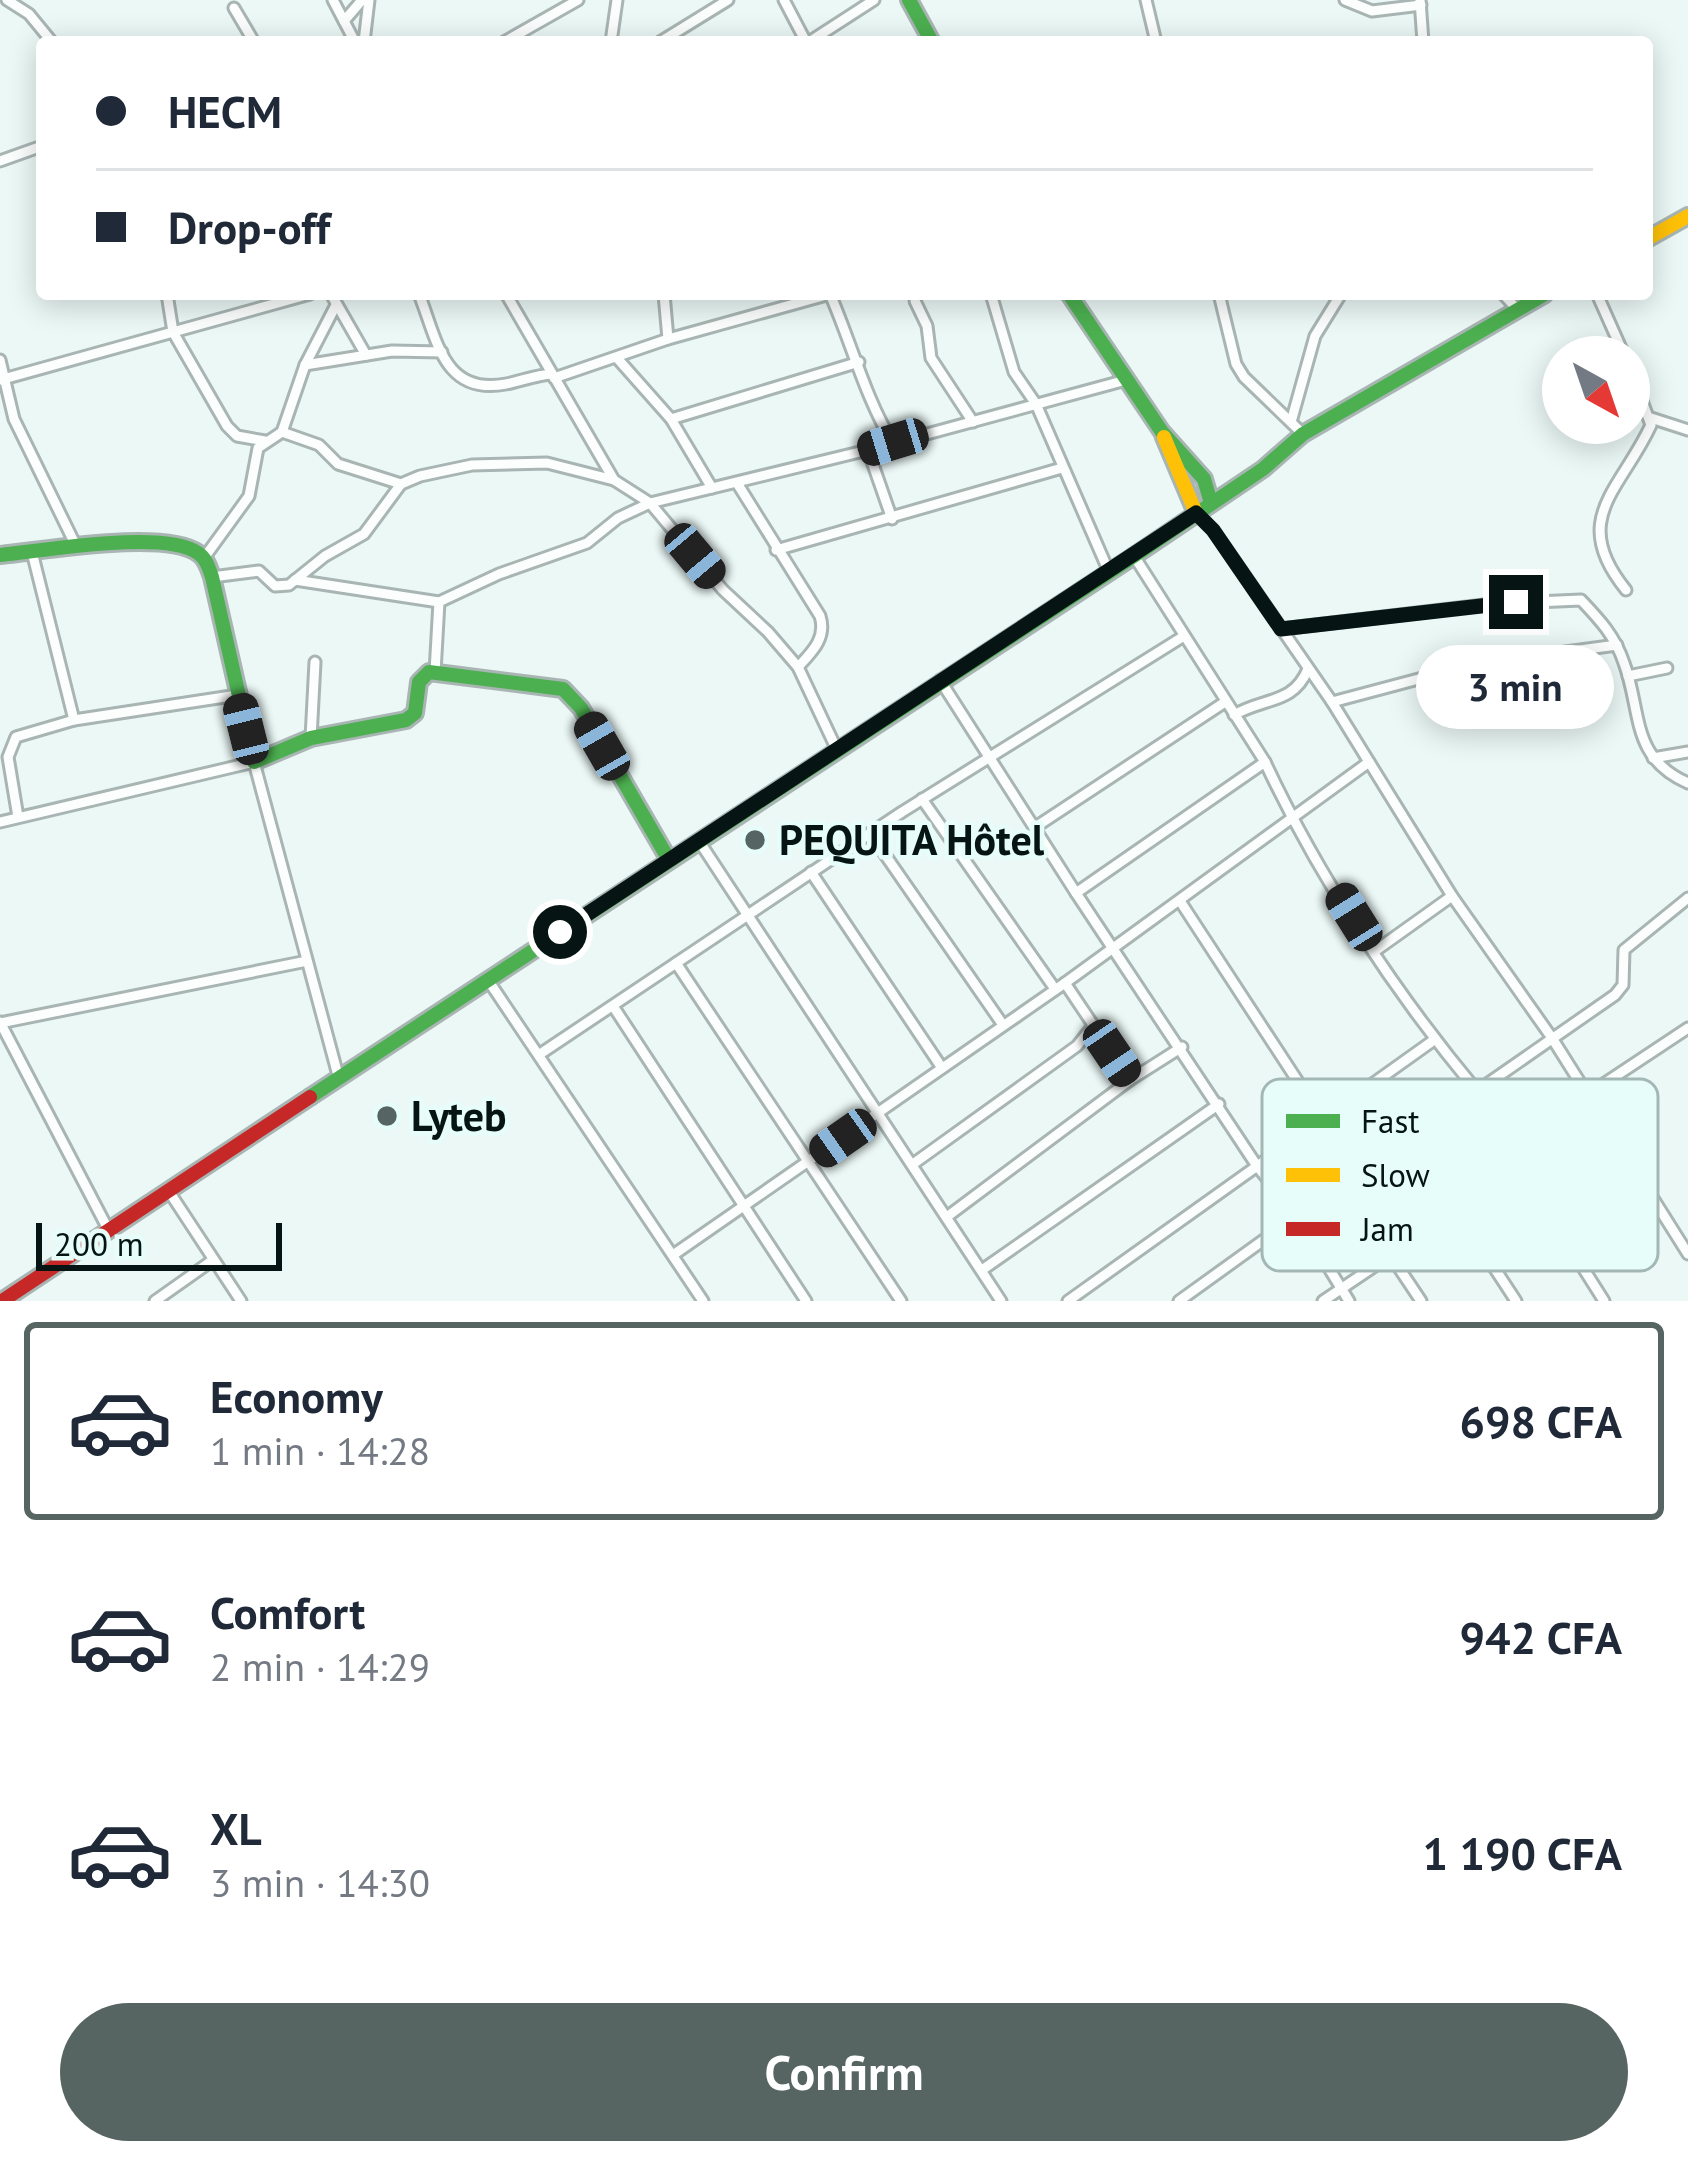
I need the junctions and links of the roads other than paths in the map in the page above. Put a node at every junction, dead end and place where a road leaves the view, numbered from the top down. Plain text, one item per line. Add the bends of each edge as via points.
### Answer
1 (3, 0) edge
2 (333, 0) edge
3 (366, 0) edge
4 (578, 0) edge
5 (617, 0) edge
6 (728, 0) edge
7 (784, 0) edge
8 (874, 0) edge
9 (909, 0) edge
10 (1146, 0) edge
11 (1345, 0) edge
12 (1420, 3) edge
13 (234, 8) dead end
14 (344, 21) junction
15 (47, 36) edge
16 (250, 36) edge
17 (355, 36) edge
18 (360, 36) edge
19 (515, 36) edge
20 (612, 36) edge
21 (670, 36) edge
22 (805, 36) edge
23 (817, 36) edge
24 (929, 36) edge
25 (1155, 36) edge
26 (1423, 36) edge
27 (36, 148) edge
28 (0, 161) edge
29 (1688, 216) edge
30 (1653, 235) edge
31 (168, 300) edge
32 (259, 300) edge
33 (289, 300) edge
34 (333, 300) edge
35 (421, 300) edge
36 (509, 300) edge
37 (665, 300) edge
38 (808, 300) edge
39 (833, 300) edge
40 (993, 300) edge
41 (1073, 300) edge
42 (1221, 300) edge
43 (1337, 300) edge
44 (1509, 300) edge
45 (1534, 300) edge
46 (1600, 300) edge
47 (915, 301) dead end
48 (264, 307) junction
49 (1517, 309) junction
50 (173, 332) junction
51 (1616, 336) edge
52 (668, 339) junction
53 (442, 352) junction
54 (366, 355) junction
55 (617, 358) junction
56 (0, 360) edge
57 (860, 362) junction
58 (305, 365) junction
59 (553, 376) junction
60 (2, 379) edge
61 (1126, 380) junction
62 (1036, 404) junction
63 (1651, 418) joint
64 (671, 419) junction
65 (973, 422) junction
66 (1297, 428) junction
67 (1688, 430) edge
68 (282, 432) junction
69 (1162, 432) junction
70 (265, 441) junction
71 (893, 442) junction
72 (868, 450) junction
73 (1062, 468) junction
74 (614, 480) junction
75 (737, 483) junction
76 (401, 484) junction
77 (712, 488) junction
78 (650, 503) junction
79 (1211, 503) junction
80 (1196, 513) junction
81 (892, 519) junction
82 (1213, 530) junction
83 (77, 549) junction
84 (776, 550) junction
85 (32, 552) junction
86 (0, 554) edge
87 (1134, 556) junction
88 (204, 558) junction
89 (1109, 572) junction
90 (212, 577) junction
91 (295, 580) junction
92 (1626, 590) dead end
93 (439, 602) junction
94 (1281, 629) junction
95 (1184, 636) junction
96 (1617, 645) junction
97 (315, 662) dead end
98 (798, 667) junction
99 (1667, 668) dead end
100 (1308, 669) junction
101 (435, 673) junction
102 (1628, 676) junction
103 (940, 680) junction
104 (238, 695) junction
105 (1225, 702) junction
106 (1333, 702) junction
107 (1234, 715) junction
108 (74, 720) junction
109 (311, 738) junction
110 (837, 750) junction
111 (1688, 752) edge
112 (988, 757) junction
113 (1653, 758) junction
114 (254, 762) junction
115 (1264, 762) junction
116 (1369, 762) junction
117 (1688, 783) edge
118 (922, 799) junction
119 (18, 818) junction
120 (1291, 818) junction
121 (0, 822) edge
122 (1034, 828) junction
123 (870, 833) junction
124 (699, 841) junction
125 (669, 860) junction
126 (811, 872) junction
127 (1076, 893) junction
128 (1452, 896) junction
129 (1688, 898) edge
130 (1180, 901) junction
131 (746, 914) junction
132 (1112, 948) junction
133 (1375, 950) junction
134 (308, 962) junction
135 (676, 963) junction
136 (488, 980) junction
137 (1060, 986) junction
138 (613, 1006) junction
139 (0, 1023) edge
140 (1003, 1025) junction
141 (1094, 1026) junction
142 (1688, 1028) edge
143 (1552, 1038) junction
144 (1434, 1040) junction
145 (1181, 1047) junction
146 (540, 1054) junction
147 (942, 1068) junction
148 (1297, 1079) edge
149 (1380, 1079) edge
150 (1468, 1079) edge
151 (1493, 1079) edge
152 (1578, 1079) edge
153 (1612, 1079) edge
154 (339, 1080) junction
155 (1130, 1080) junction
156 (1219, 1104) junction
157 (879, 1114) junction
158 (808, 1162) junction
159 (1262, 1163) edge
160 (913, 1164) junction
161 (1257, 1166) junction
162 (1262, 1172) edge
163 (170, 1193) junction
164 (743, 1204) junction
165 (1658, 1206) edge
166 (948, 1216) junction
167 (110, 1231) junction
168 (1262, 1241) edge
169 (1688, 1254) edge
170 (673, 1255) junction
171 (213, 1260) junction
172 (982, 1270) junction
173 (1331, 1271) edge
174 (1368, 1271) edge
175 (1401, 1271) edge
176 (1496, 1271) edge
177 (1585, 1271) edge
178 (1341, 1288) junction
179 (163, 1299) edge
180 (5, 1300) edge
181 (241, 1301) edge
182 (703, 1301) edge
183 (806, 1301) edge
184 (901, 1301) edge
185 (1001, 1301) edge
186 (1068, 1301) edge
187 (1180, 1301) edge
188 (1323, 1301) edge
189 (1349, 1301) edge
190 (1421, 1301) edge
191 (1516, 1301) edge
192 (1604, 1301) edge

1 - 15 street
2 - 14 street
3 - 14 street
3 - 18 street
4 - 19 street
5 - 20 street
6 - 21 street
7 - 22 street
8 - 23 street
9 - 24 street
10 - 25 street
11 - 12 street via 1372,11
12 - 26 street
13 - 16 street
14 - 17 street
27 - 28 street
29 - 30 street
31 - 50 street
32 - 48 street
33 - 48 street
34 - 54 street
34 - 58 street
35 - 53 street
36 - 59 street
37 - 52 street
38 - 52 street
39 - 57 street
40 - 62 street via 1014,372
41 - 61 street
42 - 66 street via 1236,364
43 - 66 street via 1315,336
44 - 49 street
45 - 49 street
46 - 51 street
47 - 65 street via 931,358
48 - 50 street
49 - 66 street
50 - 60 street
50 - 70 street via 232,432
52 - 55 street
53 - 54 street
53 - 59 street via 454,375 468,381
54 - 58 street
55 - 59 street
55 - 64 street
56 - 60 street
57 - 64 street
57 - 71 street via 876,417
58 - 68 street
59 - 74 street
60 - 83 street via 21,437
61 - 62 street
61 - 69 street
62 - 65 street
62 - 73 street
63 - 67 street
63 - 92 street via 1599,520 1603,556
64 - 77 street
65 - 71 street
66 - 79 street via 1263,469
68 - 70 street
68 - 76 street via 319,445 338,464
69 - 79 street via 1204,479
69 - 80 street
70 - 88 street via 247,500
71 - 72 street
72 - 75 street
72 - 81 street
73 - 81 street
73 - 89 street
74 - 76 street via 547,463 509,463
74 - 78 street
75 - 77 street
75 - 84 street
76 - 91 street via 364,534
77 - 78 street
78 - 93 street via 586,543
78 - 98 street
79 - 80 street
79 - 82 street
80 - 82 street
80 - 87 street
81 - 84 street
82 - 94 street
83 - 85 street
83 - 88 street via 151,542
84 - 98 street via 823,624
85 - 86 street
85 - 108 street
87 - 89 street
87 - 95 street
88 - 90 street
89 - 103 street
90 - 91 street via 260,572 280,587
90 - 104 street
91 - 93 street
93 - 101 street
94 - 96 street via 1581,600
94 - 100 street
95 - 105 street
95 - 112 street
96 - 102 street
96 - 106 street via 1475,664
97 - 109 street
98 - 110 street
99 - 102 street
100 - 106 street
100 - 107 street via 1293,692
101 - 109 street via 419,682 411,718
101 - 125 street via 573,696
102 - 113 street
103 - 110 street
103 - 112 street
104 - 108 street
104 - 114 street
105 - 107 street
105 - 122 street
106 - 116 street
107 - 115 street
108 - 119 street via 28,731 9,748
109 - 114 street
110 - 124 street
111 - 113 street
112 - 118 street
112 - 122 street
113 - 117 street
114 - 119 street
114 - 134 street
115 - 120 street
115 - 127 street
116 - 120 street
116 - 128 street
118 - 123 street
118 - 137 street
119 - 121 street
120 - 130 street
120 - 133 street
122 - 127 street
123 - 126 street
123 - 140 street
124 - 125 street
124 - 131 street
125 - 136 street
126 - 131 street
126 - 147 street
127 - 132 street
128 - 133 street
128 - 143 street
129 - 143 street via 1624,950 1616,995
130 - 132 street
130 - 148 street
131 - 135 street
131 - 157 street
132 - 137 street
132 - 145 street
133 - 144 street
134 - 139 street
134 - 154 street
135 - 138 street
135 - 158 street
136 - 146 street
136 - 154 street
137 - 140 street
137 - 141 street
138 - 146 street
138 - 164 street
139 - 167 street
140 - 147 street
141 - 155 street
141 - 160 street
142 - 153 street
143 - 151 street
143 - 152 street
144 - 149 street
144 - 150 street
145 - 155 street
145 - 156 street
146 - 170 street
147 - 157 street
154 - 163 street
155 - 166 street
156 - 161 street
156 - 172 street
157 - 158 street
157 - 160 street
158 - 164 street
158 - 184 street
159 - 161 street
160 - 166 street
161 - 162 street
161 - 186 street
163 - 167 street
163 - 171 street
164 - 170 street
164 - 183 street
165 - 169 street
166 - 172 street
167 - 180 street
168 - 187 street
170 - 182 street
171 - 179 street
171 - 181 street
172 - 185 street
173 - 178 street
174 - 178 street
175 - 190 street
176 - 191 street
177 - 192 street
178 - 188 street
178 - 189 street

